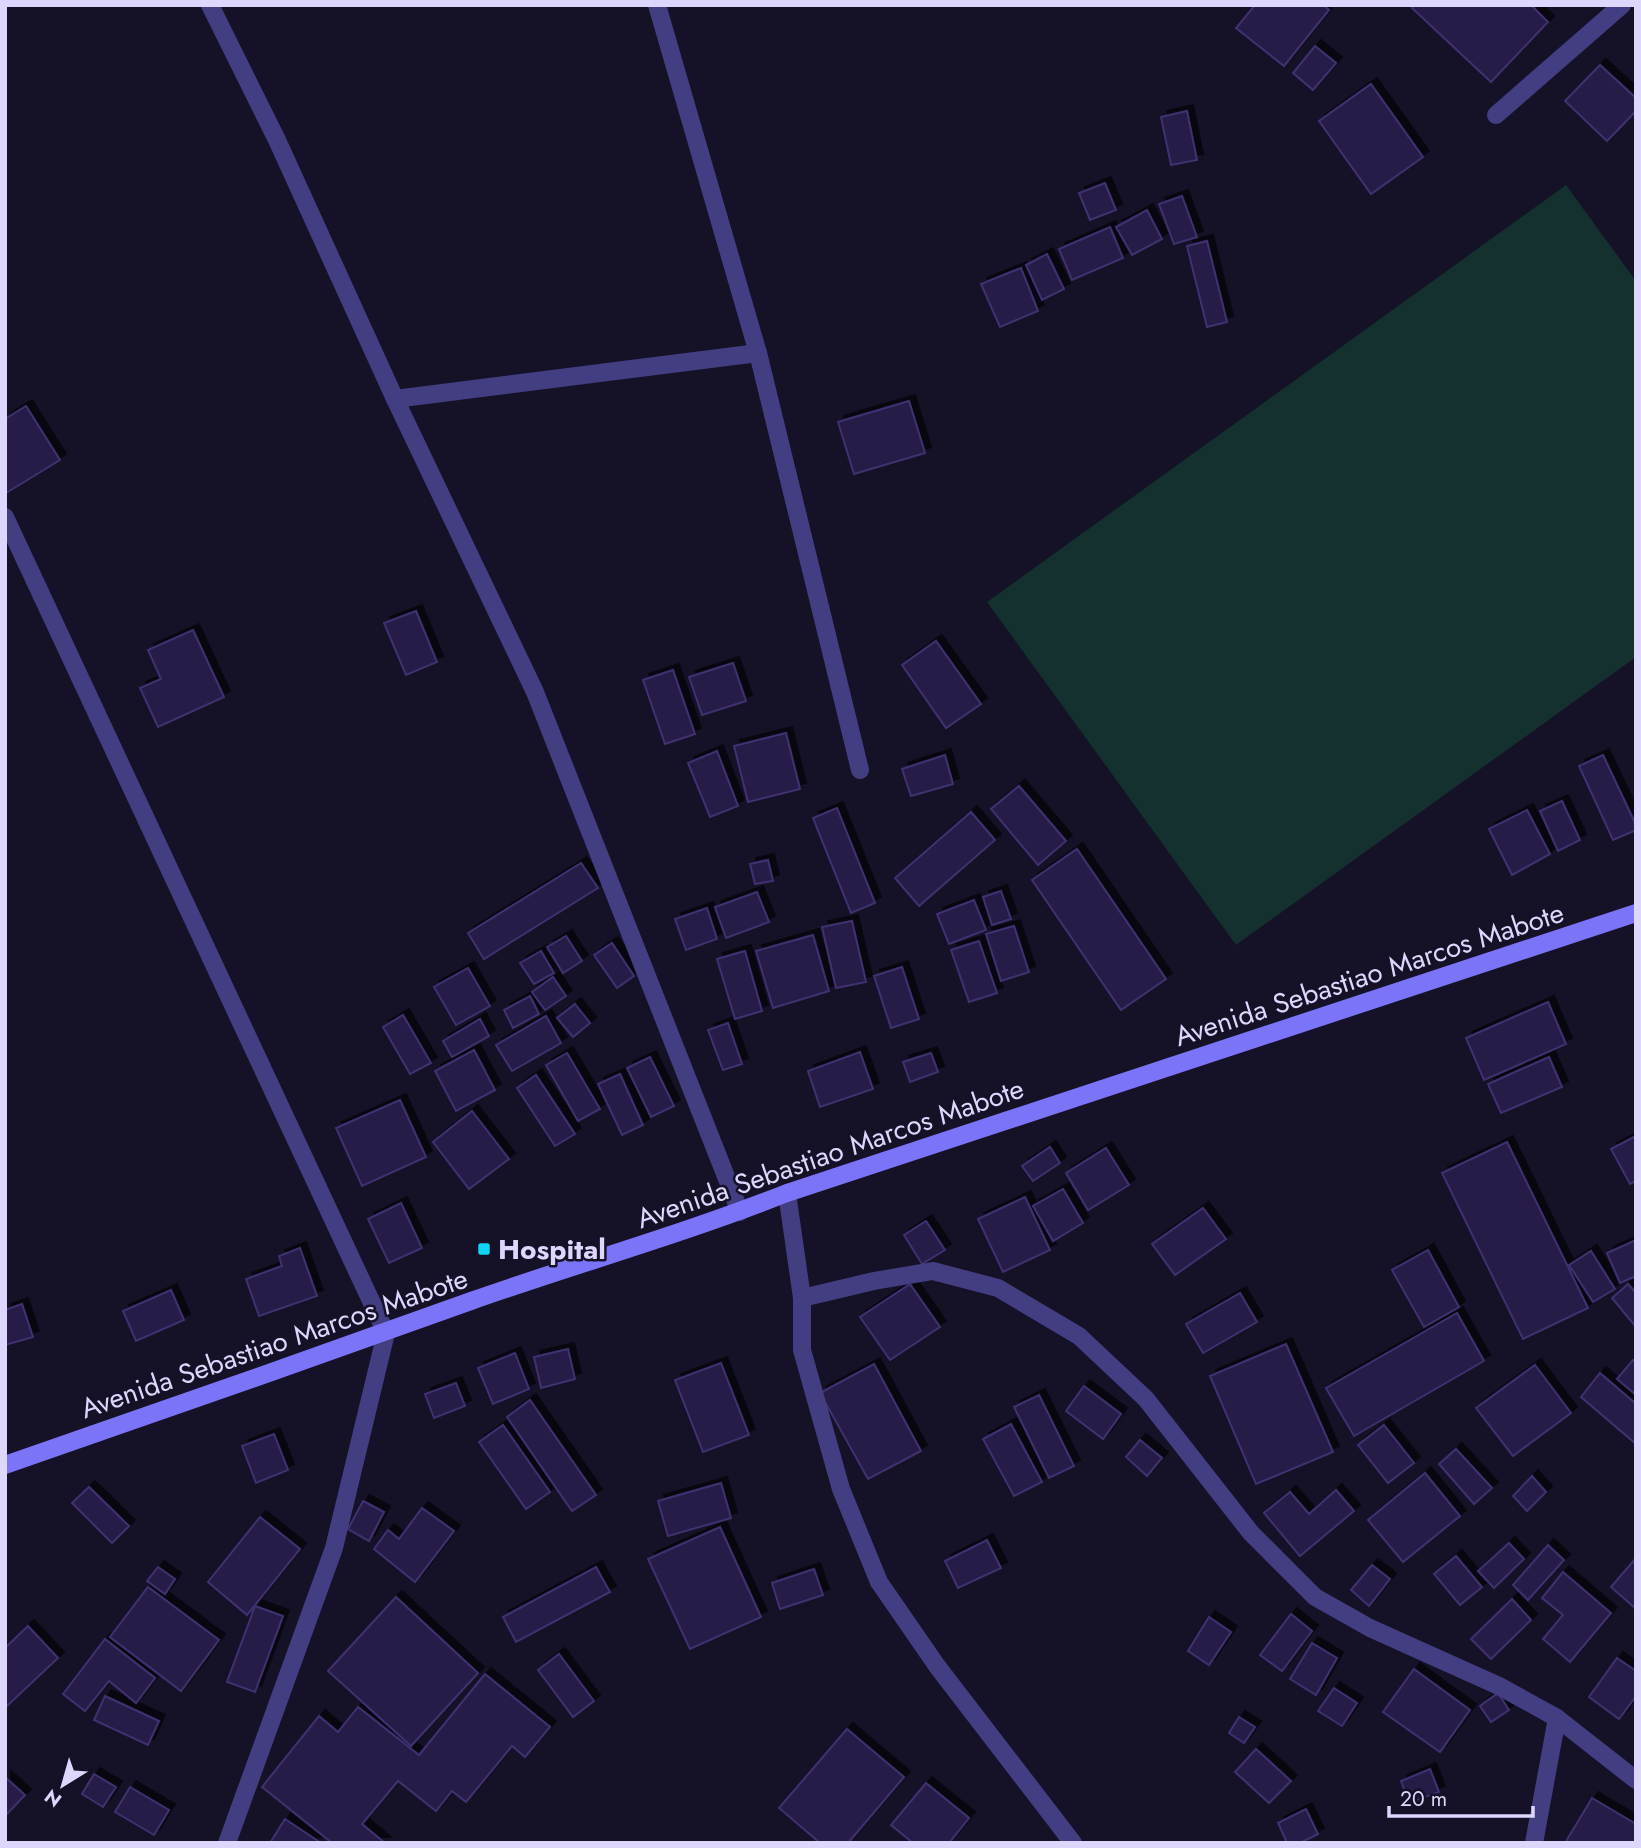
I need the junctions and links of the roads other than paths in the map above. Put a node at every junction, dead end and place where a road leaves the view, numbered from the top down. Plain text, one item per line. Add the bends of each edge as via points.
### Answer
1 (210, 5) edge
2 (657, 5) edge
3 (1622, 5) edge
4 (1496, 115) dead end
5 (758, 353) junction
6 (395, 399) junction
7 (5, 517) edge
8 (860, 770) dead end
9 (1636, 913) edge
10 (787, 1193) junction
11 (740, 1212) junction
12 (802, 1298) junction
13 (386, 1333) junction
14 (5, 1465) edge
15 (1557, 1718) junction
16 (1636, 1780) edge
17 (227, 1843) edge
18 (1073, 1843) edge
19 (1534, 1843) edge

1 - 6 street
2 - 5 street
3 - 4 street
5 - 6 street
5 - 8 street
6 - 11 street via 535,692
7 - 13 street
9 - 10 main road, Avenida Sebastiao Marcos Mabote
10 - 11 main road, Avenida Sebastiao Marcos Mabote
10 - 12 street
11 - 13 main road, Avenida Sebastiao Marcos Mabote
12 - 15 street via 933,1271 998,1288 1079,1336 1146,1399 1251,1533 1315,1597
12 - 18 street via 802,1350 841,1489 879,1582 937,1666
13 - 14 main road, Avenida Sebastiao Marcos Mabote
13 - 17 street via 334,1548
15 - 16 street
15 - 19 street

